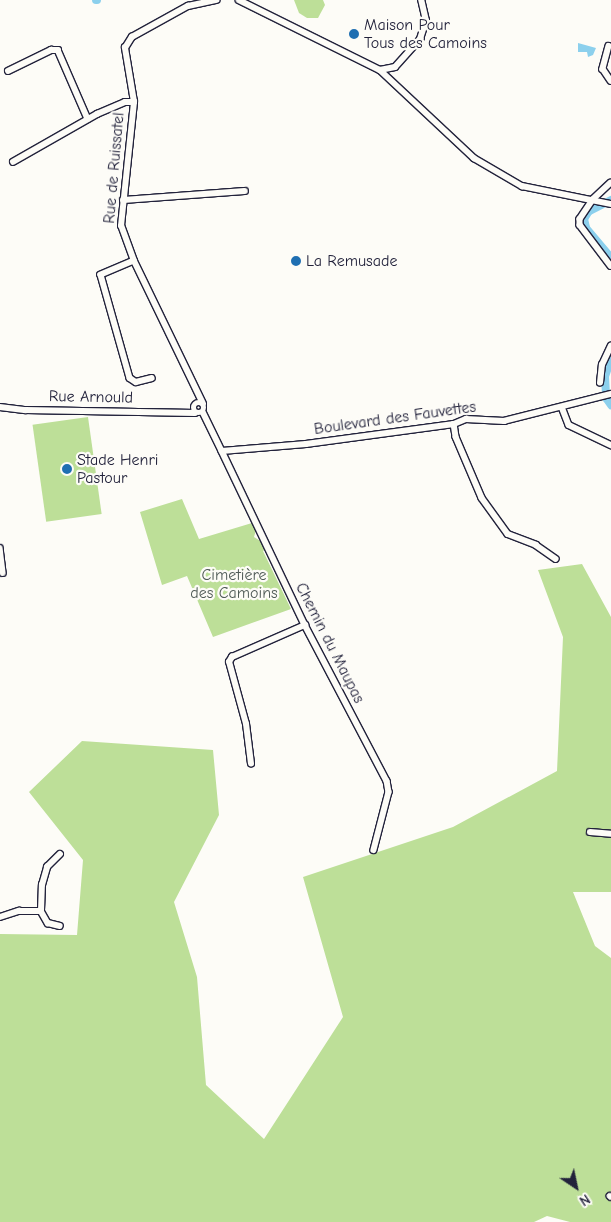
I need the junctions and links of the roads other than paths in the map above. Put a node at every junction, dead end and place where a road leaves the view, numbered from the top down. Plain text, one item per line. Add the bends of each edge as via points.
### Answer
1 (216, 0) edge
2 (239, 0) edge
3 (421, 0) edge
4 (609, 46) dead end
5 (380, 70) junction
6 (8, 71) dead end
7 (611, 81) edge
8 (134, 102) junction
9 (88, 119) junction
10 (13, 162) dead end
11 (611, 183) edge
12 (245, 191) dead end
13 (123, 200) junction
14 (596, 201) junction
15 (610, 204) edge
16 (134, 261) junction
17 (611, 266) edge
18 (611, 346) edge
19 (152, 378) dead end
20 (600, 383) dead end
21 (610, 394) edge
22 (0, 407) edge
23 (197, 407) junction
24 (562, 407) junction
25 (454, 424) junction
26 (611, 445) edge
27 (222, 451) junction
28 (0, 548) edge
29 (556, 559) dead end
30 (3, 573) dead end
31 (305, 625) junction
32 (251, 764) dead end
33 (590, 832) dead end
34 (611, 834) edge
35 (374, 850) dead end
36 (60, 854) dead end
37 (41, 912) junction
38 (0, 917) edge
39 (60, 926) dead end

1 - 8 street, Rue de Ruissatel via 172,14 132,37 126,44
2 - 5 street
3 - 5 street via 426,21 420,39 395,67
4 - 7 street via 603,69
5 - 14 street via 474,158 522,186
6 - 9 street via 58,50
8 - 9 street via 117,105
8 - 13 street, Rue de Ruissatel
9 - 10 street
11 - 14 street
12 - 13 street
13 - 16 street, Rue de Ruissatel via 121,226
14 - 15 street
14 - 17 street via 582,213 580,225
16 - 19 street via 101,275 130,378 136,382
16 - 23 street, Rue de Ruissatel via 197,394
18 - 20 street via 602,364
21 - 24 street, Boulevard des Fauvettes
22 - 23 street, Rue Arnould via 182,412
23 - 27 street, Rue Arnould via 203,412
24 - 25 street, Boulevard des Fauvettes via 517,418 466,419
24 - 26 street via 569,425
25 - 27 street, Boulevard des Fauvettes
25 - 29 street via 456,437 482,498 508,534 536,545
27 - 31 street, Chemin du Maupas
28 - 30 street
31 - 32 street via 232,657 229,662 246,724
31 - 35 street, Chemin du Maupas via 387,782 389,792
33 - 34 street
36 - 37 street via 47,867 42,885
37 - 38 street via 19,911
37 - 39 street via 48,923

